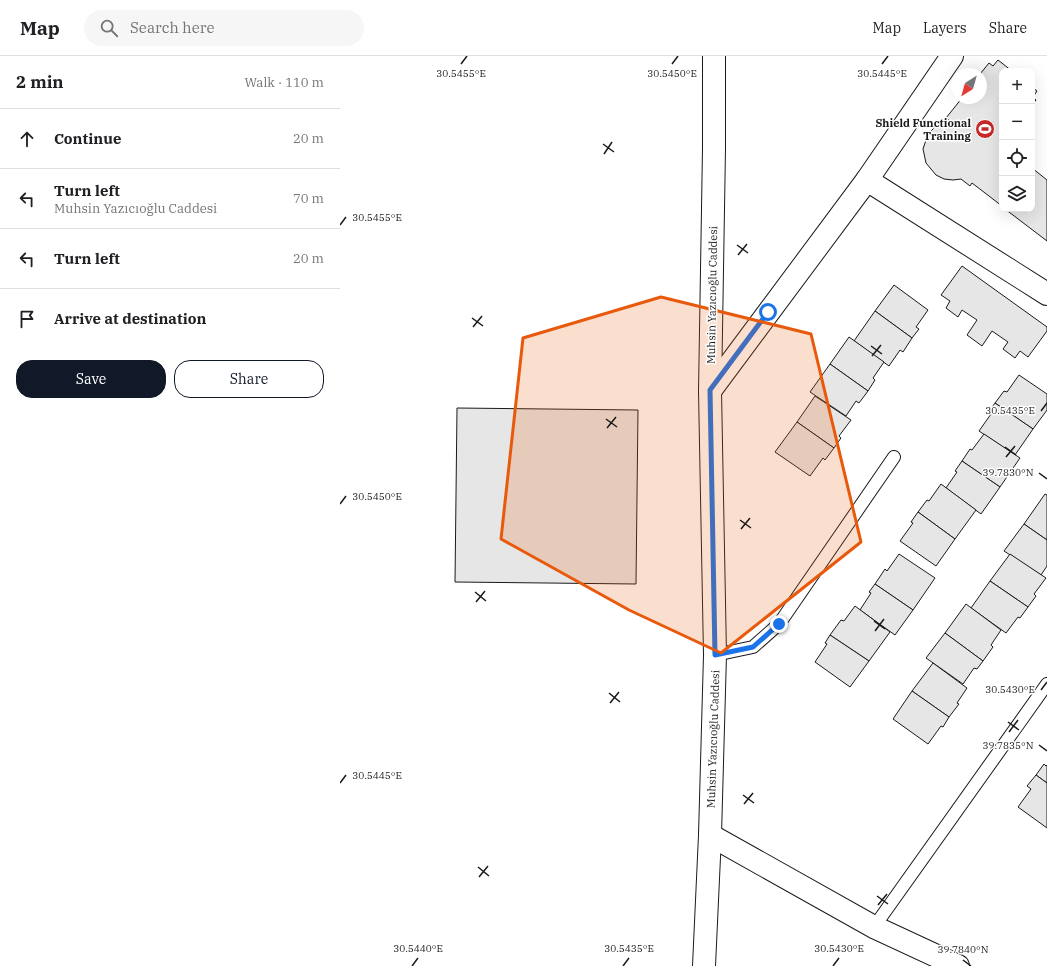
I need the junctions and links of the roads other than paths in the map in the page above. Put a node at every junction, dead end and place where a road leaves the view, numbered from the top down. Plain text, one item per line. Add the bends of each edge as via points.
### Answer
1 (714, 56) edge
2 (952, 56) edge
3 (867, 180) junction
4 (1047, 294) edge
5 (710, 390) junction
6 (894, 457) dead end
7 (715, 655) junction
8 (1047, 684) edge
9 (710, 835) junction
10 (874, 927) junction
11 (704, 966) edge
12 (958, 966) edge

1 - 5 street, Muhsin Yazıcıoğlu Caddesi
2 - 3 street
3 - 4 street
3 - 5 street
5 - 7 street, Muhsin Yazıcıoğlu Caddesi
6 - 7 lane via 779,624 753,647
7 - 9 street, Muhsin Yazıcıoğlu Caddesi
8 - 10 lane
9 - 10 street
9 - 11 street, Muhsin Yazıcıoğlu Caddesi
10 - 12 street

